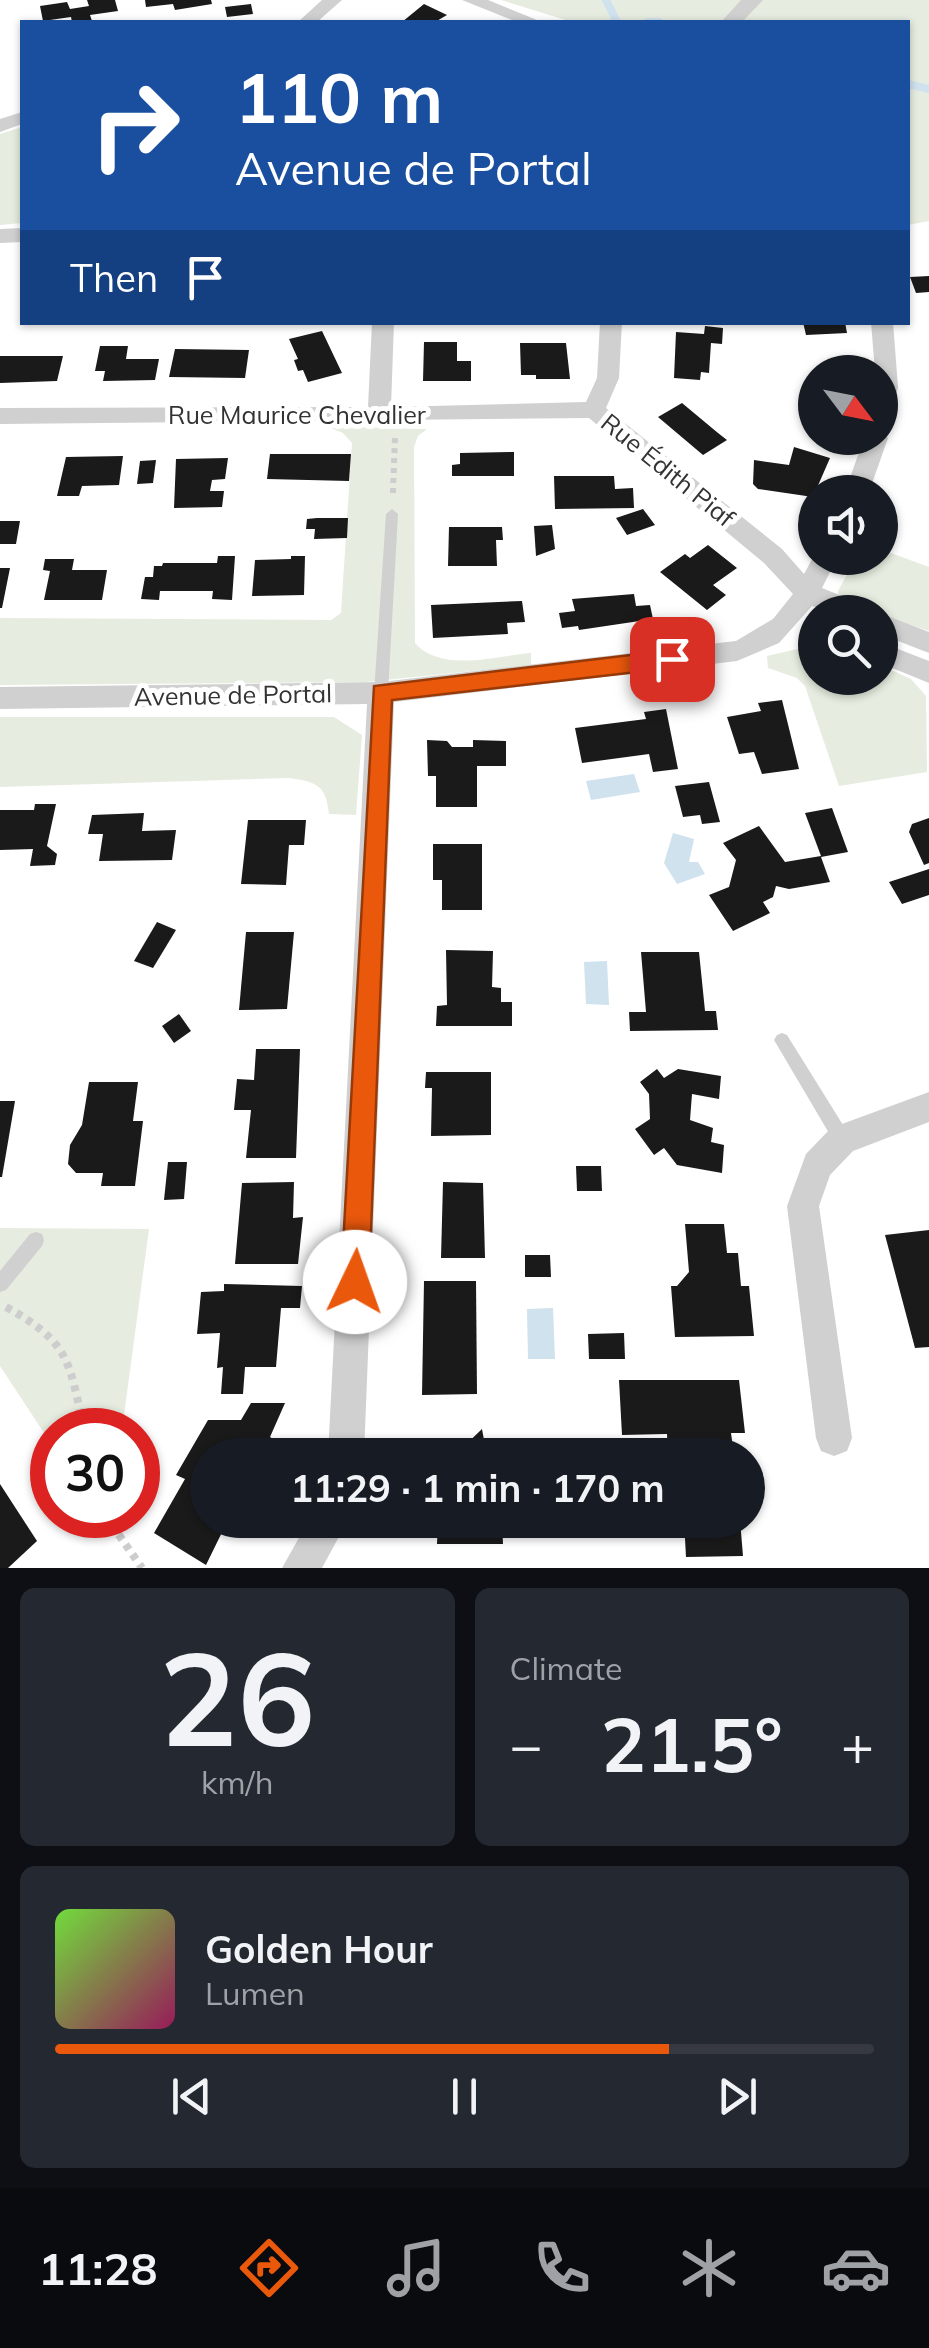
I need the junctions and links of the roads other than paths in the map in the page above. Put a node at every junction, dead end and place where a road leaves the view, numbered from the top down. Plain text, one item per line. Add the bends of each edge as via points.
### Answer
1 (332, 0) edge
2 (471, 0) edge
3 (753, 0) edge
4 (309, 20) edge
5 (527, 20) edge
6 (733, 20) edge
7 (384, 325) edge
8 (611, 325) edge
9 (882, 325) edge
10 (884, 355) edge
11 (594, 410) junction
12 (388, 415) junction
13 (0, 416) edge
14 (392, 514) road end
15 (817, 575) edge
16 (807, 593) junction
17 (812, 595) edge
18 (798, 625) edge
19 (898, 629) edge
20 (929, 642) edge
21 (898, 659) edge
22 (929, 672) edge
23 (381, 692) junction
24 (0, 698) edge
25 (782, 1040) dead end
26 (929, 1107) edge
27 (842, 1139) junction
28 (36, 1240) dead end
29 (0, 1284) edge
30 (347, 1438) edge
31 (834, 1438) dead end
32 (319, 1538) edge
33 (301, 1568) edge

1 - 4 street
2 - 5 street
3 - 6 street
7 - 12 street
8 - 11 street, Rue Édith Piaf via 608,378
9 - 10 street
11 - 12 street, Rue Maurice Chevalier
11 - 16 street, Rue Édith Piaf via 773,556
12 - 13 street, Rue Maurice Chevalier
14 - 23 lane
15 - 16 street, Avenue de Portal
16 - 17 street
18 - 23 street, Avenue de Portal via 737,650
19 - 20 street
21 - 22 street
23 - 24 street, Avenue de Portal
23 - 30 street
25 - 27 lane
26 - 27 street
27 - 31 street via 816,1165 803,1206
28 - 29 lane
32 - 33 street

